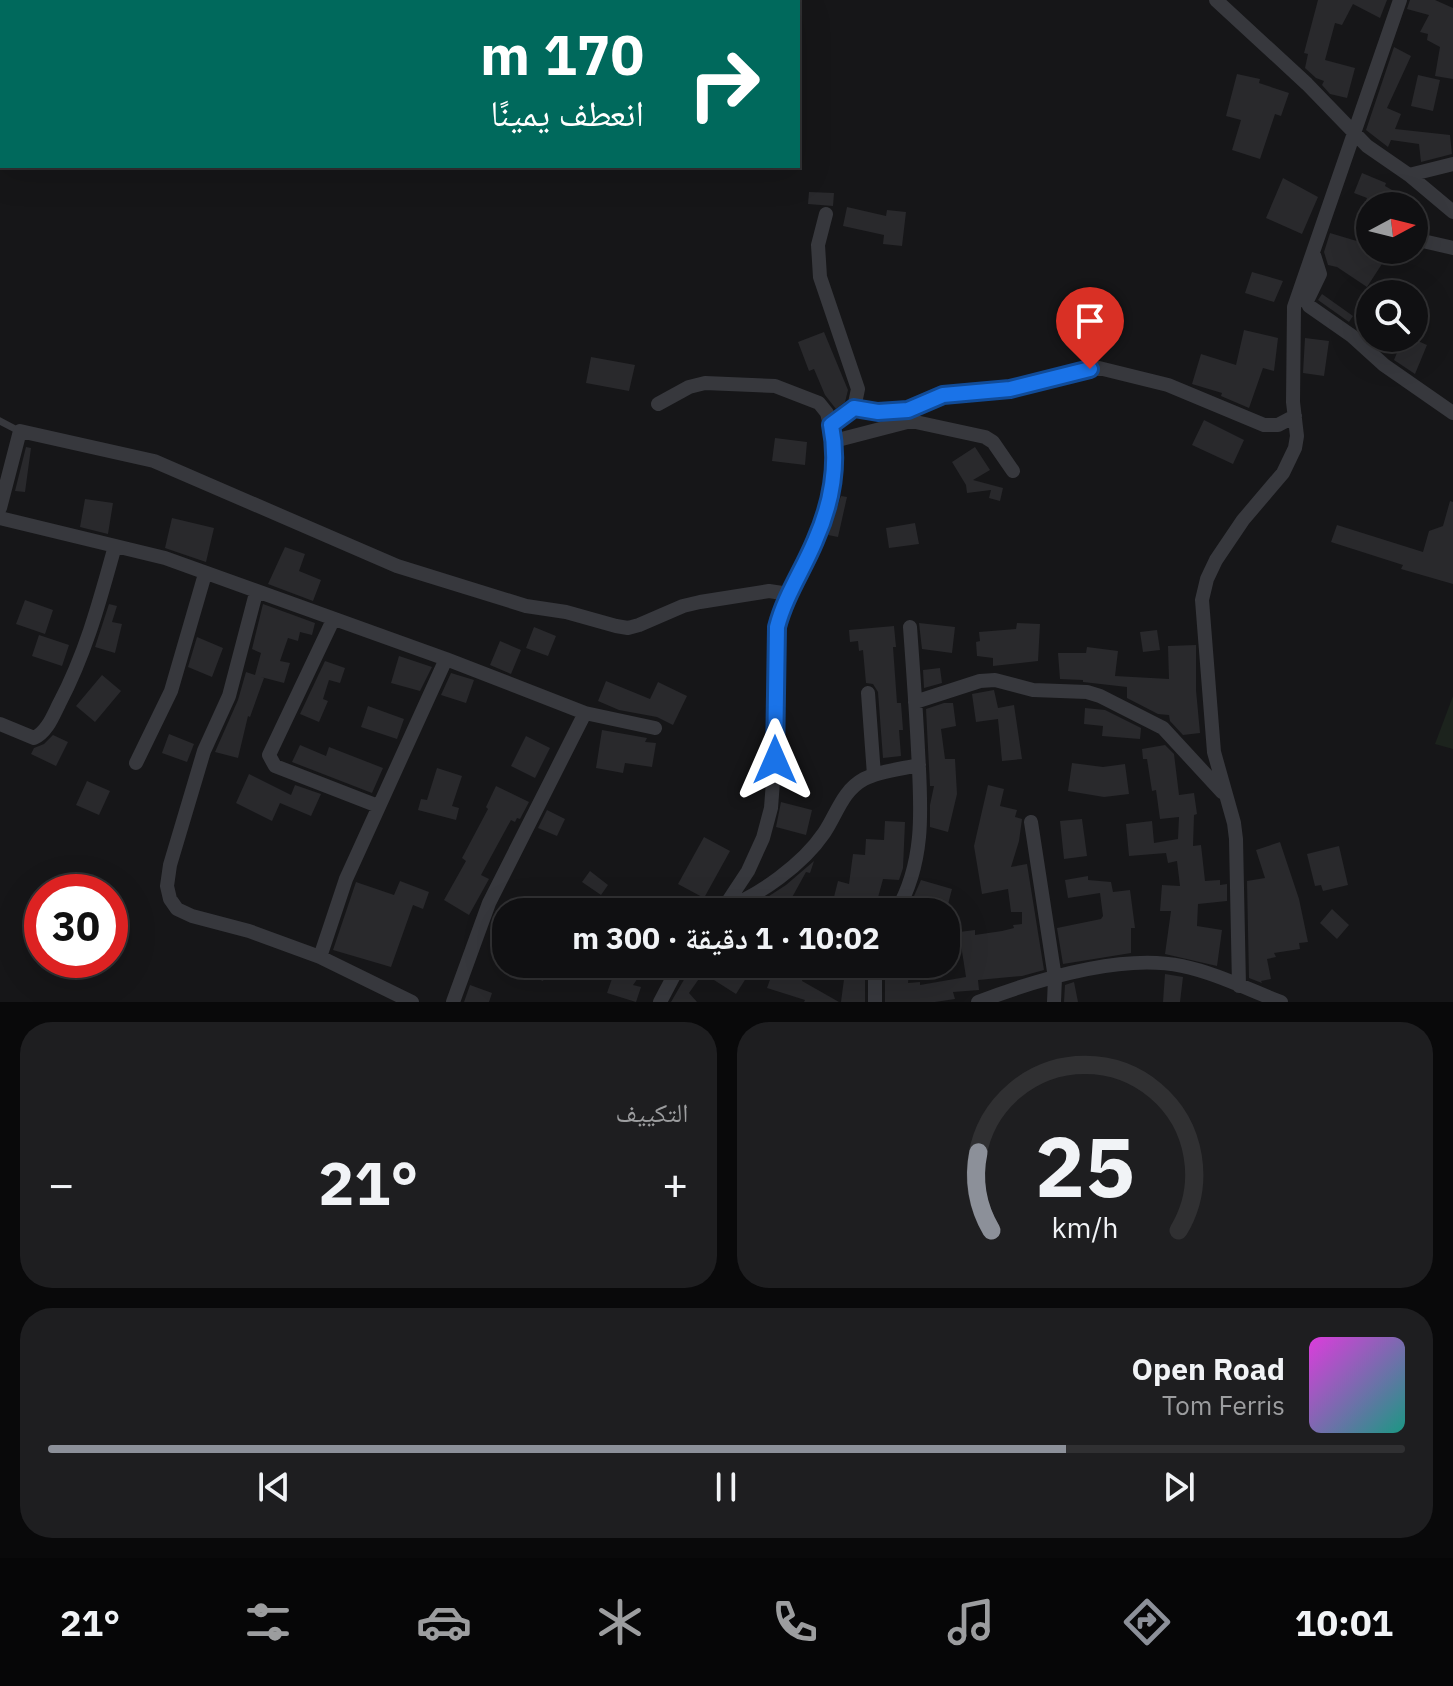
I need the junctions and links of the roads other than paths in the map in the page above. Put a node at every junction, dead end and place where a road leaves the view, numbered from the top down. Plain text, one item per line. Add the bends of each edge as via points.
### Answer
1 (1216, 0) edge
2 (1400, 0) edge
3 (1353, 133) junction
4 (1453, 164) edge
5 (1409, 175) junction
6 (1453, 212) edge
7 (826, 214) dead end
8 (1428, 242) edge
9 (1453, 248) edge
10 (1314, 255) junction
11 (658, 404) dead end
12 (854, 408) junction
13 (1453, 413) edge
14 (1295, 416) junction
15 (0, 421) edge
16 (831, 425) junction
17 (20, 431) junction
18 (834, 441) junction
19 (1013, 471) dead end
20 (0, 508) edge
21 (0, 518) edge
22 (115, 546) junction
23 (205, 574) junction
24 (256, 593) junction
25 (789, 594) junction
26 (333, 620) junction
27 (910, 627) dead end
28 (446, 659) junction
29 (868, 693) dead end
30 (915, 702) junction
31 (585, 713) junction
32 (0, 724) edge
33 (655, 728) dead end
34 (136, 763) dead end
35 (919, 765) junction
36 (874, 775) junction
37 (1225, 796) junction
38 (378, 806) junction
39 (1031, 822) dead end
40 (731, 898) edge
41 (750, 898) edge
42 (904, 898) edge
43 (320, 957) junction
44 (673, 978) edge
45 (875, 978) edge
46 (1055, 978) junction
47 (1239, 986) junction
48 (412, 1002) edge
49 (453, 1002) edge
50 (660, 1002) edge
51 (875, 1002) edge
52 (978, 1002) edge
53 (1054, 1002) edge
54 (1281, 1002) edge

1 - 3 street
2 - 3 street
3 - 5 street
3 - 10 street
4 - 5 street
5 - 6 street
7 - 12 street via 818,267 858,389
8 - 9 street
10 - 13 street via 1320,274 1309,306
10 - 14 street via 1294,307
11 - 16 street via 705,383 761,384 819,403
12 - 14 street via 908,410 943,395 1010,389 1099,368 1168,385 1264,425
12 - 16 street
14 - 37 street via 1291,460 1216,560 1202,600 1214,752
15 - 17 lane
16 - 18 street
17 - 20 street
17 - 25 street via 154,461 397,566 526,606 616,626 639,625 700,602 769,591
18 - 19 street via 923,422 985,437
18 - 25 street via 832,491 816,540
21 - 22 street
22 - 23 street
22 - 32 street via 84,653 49,723 34,738
23 - 24 street
23 - 34 street via 171,691
24 - 26 street
24 - 43 street via 229,696 196,776 167,886 177,909
25 - 40 street via 777,627 771,808 763,838
26 - 28 street
26 - 38 street via 269,755 275,766
27 - 30 street
28 - 31 street
28 - 38 street
29 - 36 street
30 - 35 street
30 - 37 street via 995,680 1033,690 1087,692 1163,728
31 - 33 street
31 - 49 street via 489,903
35 - 36 street
35 - 42 street via 921,834
36 - 41 street via 845,795 823,834 790,867
37 - 47 street via 1236,839
38 - 43 street
39 - 46 street
43 - 48 street
44 - 50 street
45 - 51 street
46 - 47 street via 1156,963 1180,965
46 - 52 street
46 - 53 street
47 - 54 street

